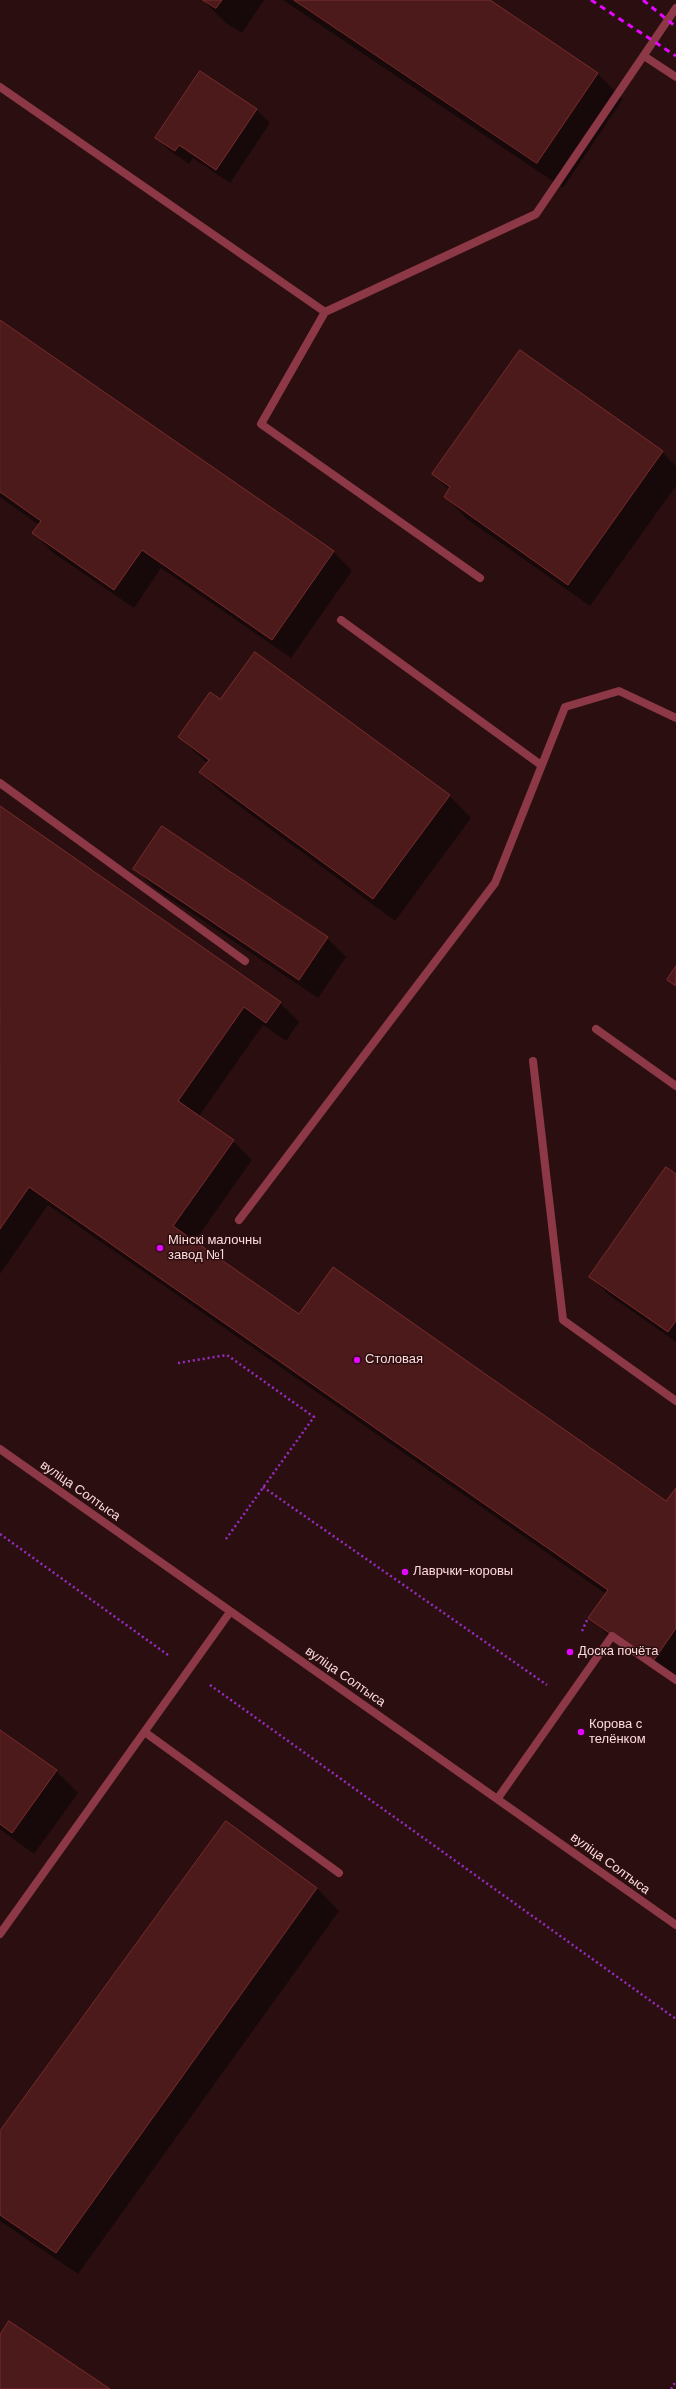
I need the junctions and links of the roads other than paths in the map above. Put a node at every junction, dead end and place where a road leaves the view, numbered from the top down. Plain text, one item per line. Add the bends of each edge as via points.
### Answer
1 (676, 8) edge
2 (644, 56) junction
3 (676, 77) edge
4 (0, 87) edge
5 (325, 312) junction
6 (480, 578) dead end
7 (341, 620) dead end
8 (676, 718) edge
9 (541, 765) junction
10 (0, 783) edge
11 (245, 961) dead end
12 (596, 1029) dead end
13 (533, 1061) dead end
14 (676, 1086) edge
15 (239, 1220) dead end
16 (676, 1401) edge
17 (0, 1449) edge
18 (230, 1612) junction
19 (676, 1680) edge
20 (146, 1733) junction
21 (498, 1798) junction
22 (339, 1873) dead end
23 (676, 1925) edge
24 (0, 1934) edge

1 - 2 street
2 - 3 street
2 - 5 street via 536,214
4 - 5 street
5 - 6 street via 261,424
7 - 9 street
8 - 9 street via 619,691 565,706
9 - 15 street via 495,883
10 - 11 street
12 - 14 street
13 - 16 street via 563,1320
17 - 18 street, вуліца Солтыса
18 - 20 street
18 - 21 street, вуліца Солтыса
19 - 21 street via 612,1636
20 - 22 street
20 - 24 street
21 - 23 street, вуліца Солтыса

